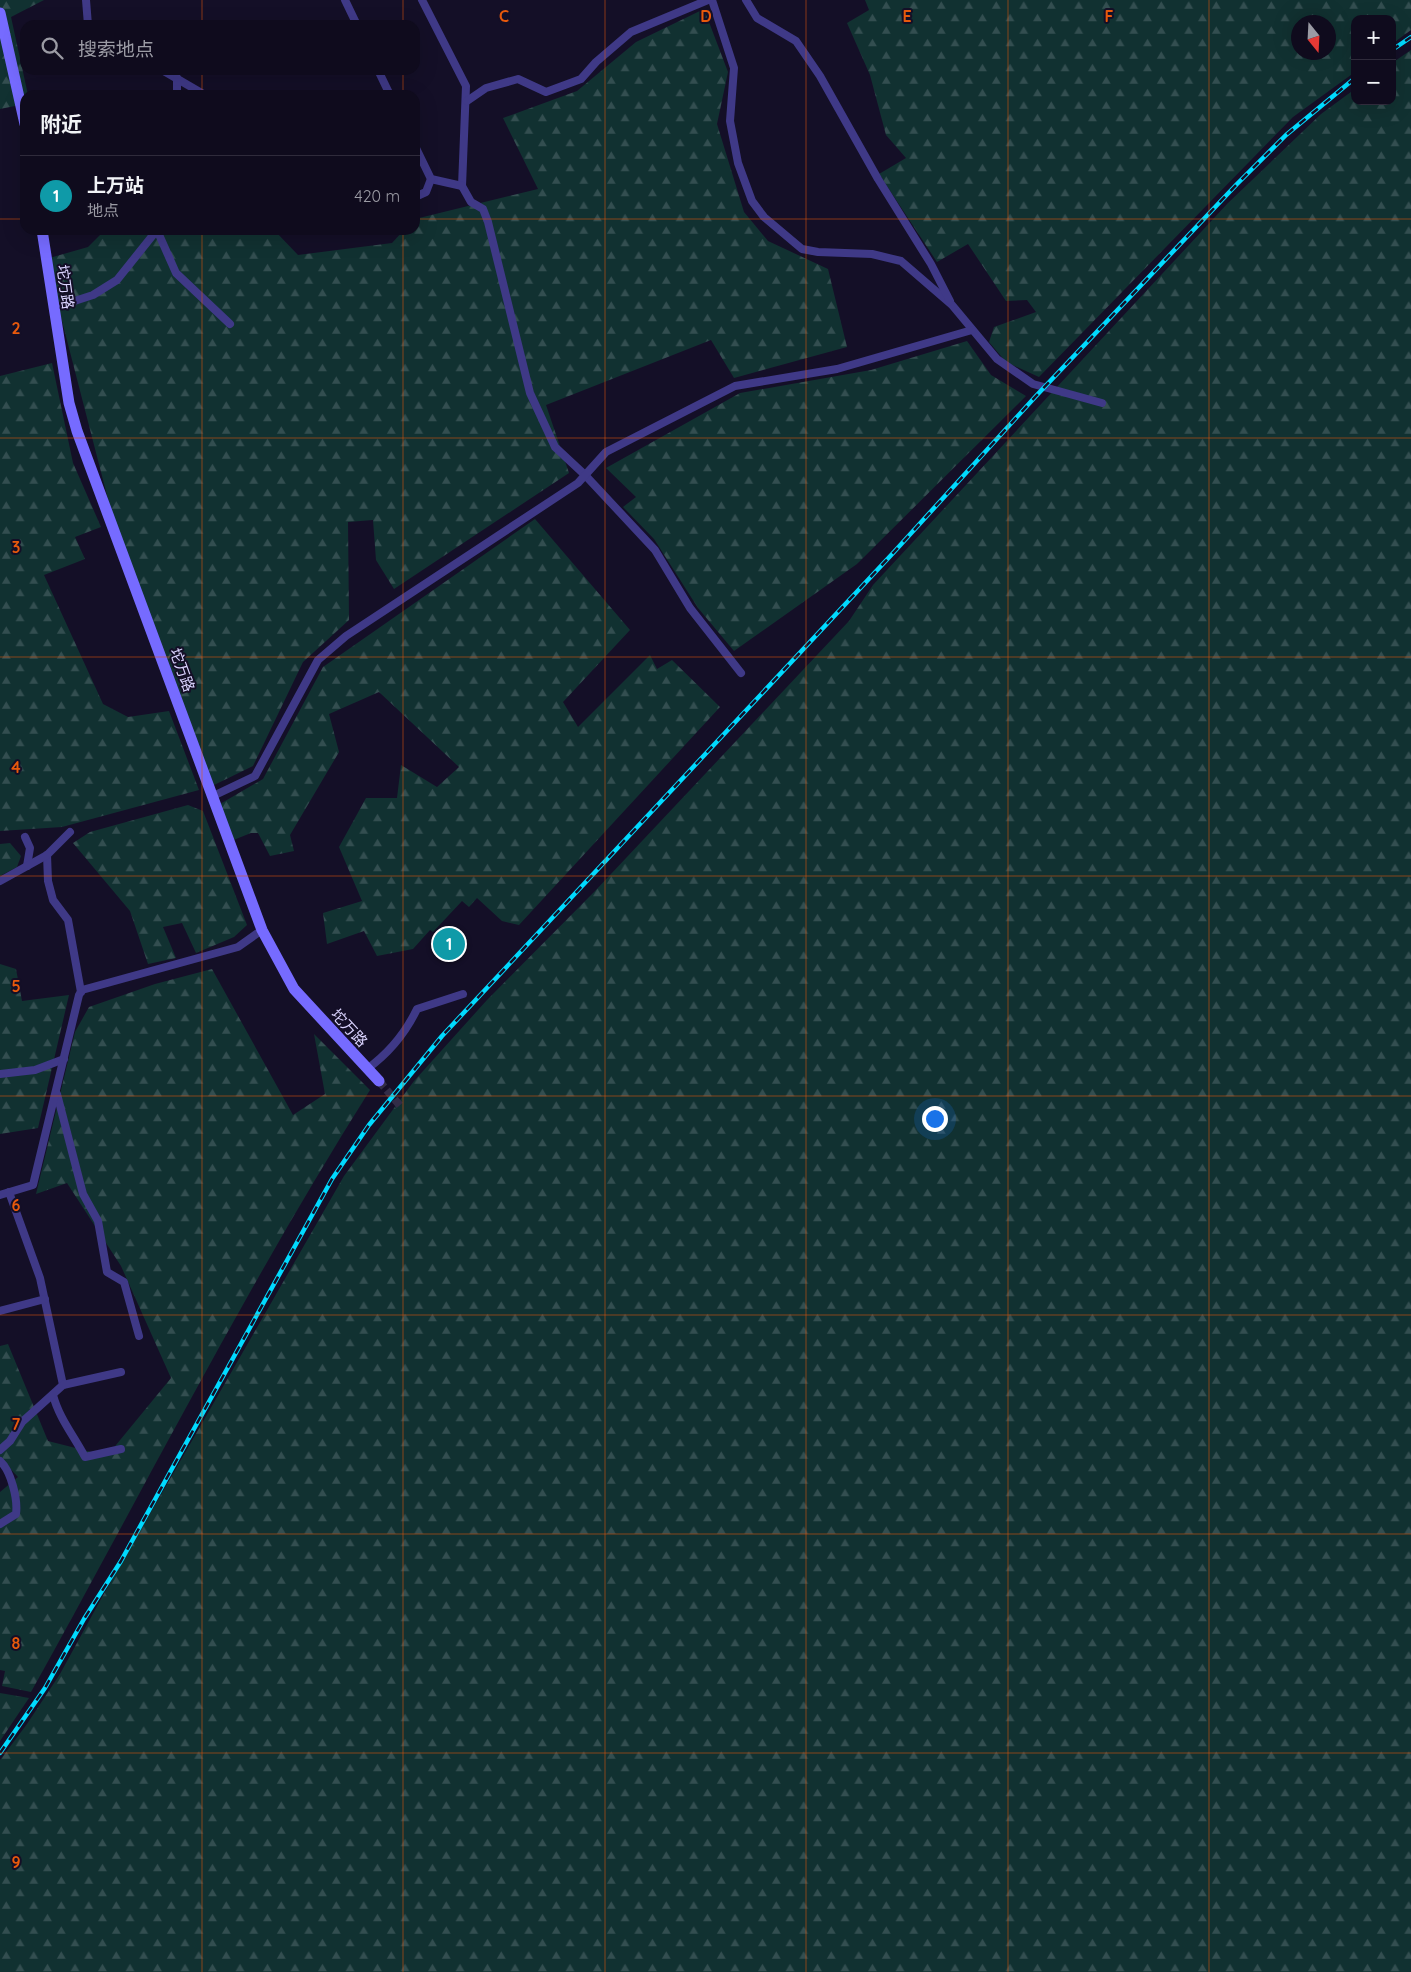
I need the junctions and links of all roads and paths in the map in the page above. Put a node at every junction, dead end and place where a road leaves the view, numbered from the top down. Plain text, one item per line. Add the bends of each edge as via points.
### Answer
1 (86, 0) edge
2 (345, 0) edge
3 (422, 0) edge
4 (710, 0) edge
5 (746, 0) edge
6 (0, 13) edge
7 (88, 20) edge
8 (355, 20) edge
9 (171, 75) edge
10 (380, 75) edge
11 (177, 78) junction
12 (177, 90) edge
13 (197, 90) edge
14 (388, 90) edge
15 (467, 101) junction
16 (20, 102) edge
17 (420, 156) edge
18 (431, 178) junction
19 (462, 186) junction
20 (420, 195) edge
21 (43, 235) edge
22 (153, 235) edge
23 (159, 235) edge
24 (952, 305) junction
25 (53, 308) junction
26 (230, 324) dead end
27 (972, 330) junction
28 (1102, 403) dead end
29 (585, 475) junction
30 (741, 673) dead end
31 (213, 796) junction
32 (70, 832) dead end
33 (25, 837) dead end
34 (47, 855) junction
35 (27, 866) junction
36 (0, 881) edge
37 (262, 930) junction
38 (81, 992) junction
39 (462, 994) dead end
40 (64, 1059) junction
41 (367, 1069) junction
42 (0, 1074) edge
43 (379, 1081) tunnel mouth
44 (56, 1092) junction
45 (9, 1192) junction
46 (0, 1195) edge
47 (45, 1299) junction
48 (0, 1311) edge
49 (139, 1336) dead end
50 (121, 1372) dead end
51 (63, 1385) junction
52 (53, 1395) junction
53 (121, 1449) dead end
54 (0, 1450) edge
55 (0, 1461) edge
56 (0, 1524) edge

1 - 7 street
2 - 8 street
3 - 15 street via 466,86
4 - 15 street via 631,32 581,79 546,92 518,79 486,88
4 - 24 street via 734,68 730,121 738,163 752,202 764,217 802,249 872,254 901,261
5 - 24 street via 757,18 796,41 820,76
6 - 16 main road
9 - 11 street
10 - 14 street
11 - 12 street
11 - 13 street
15 - 19 street
17 - 18 street
18 - 19 street
18 - 20 street via 426,192
19 - 29 street via 471,202 483,209 488,222 530,393 555,447
21 - 25 main road, 坨万路
22 - 25 street via 117,280 93,295
23 - 26 street via 176,273
24 - 27 street
25 - 31 main road, 坨万路 via 69,403 83,449
27 - 28 street via 997,360 1033,384
27 - 29 street via 837,369 736,386 606,452
29 - 30 street via 655,550 690,608
29 - 31 street via 578,483 346,636 318,660 255,776
31 - 37 main road, 坨万路
32 - 34 street
33 - 35 street via 30,848
34 - 35 street
34 - 38 street via 48,882 53,900 68,920
35 - 36 street
37 - 38 street via 238,947
37 - 41 main road, 坨万路 via 294,989
38 - 40 street
39 - 41 street via 417,1009 408,1028 394,1045
40 - 42 street via 35,1070
40 - 44 street
41 - 43 main road, 坨万路
44 - 45 street via 33,1185
44 - 49 street via 83,1194 98,1221 107,1272 124,1282
45 - 46 street
45 - 47 street
47 - 48 street
47 - 51 street
50 - 51 street
51 - 52 street
52 - 53 street via 57,1413 85,1457
52 - 54 street via 22,1422
55 - 56 street via 13,1488 17,1507 16,1514

